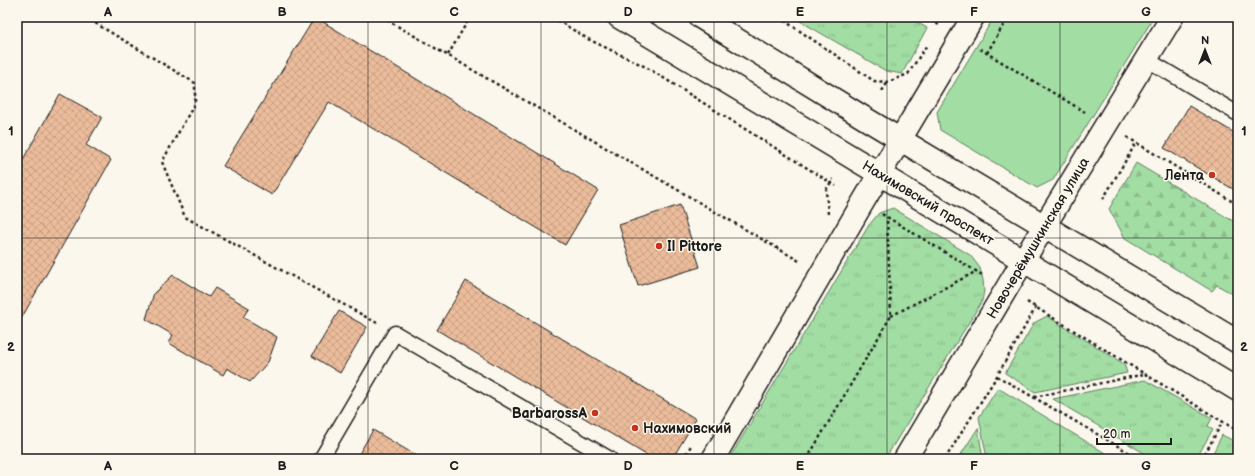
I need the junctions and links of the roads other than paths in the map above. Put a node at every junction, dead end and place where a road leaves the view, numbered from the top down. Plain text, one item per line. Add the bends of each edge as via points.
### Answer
1 (619, 17) edge
2 (700, 17) edge
3 (973, 17) edge
4 (1172, 17) edge
5 (1146, 59) junction
6 (1238, 114) edge
7 (900, 139) junction
8 (879, 174) junction
9 (1044, 226) junction
10 (1023, 261) junction
11 (1238, 342) edge
12 (1238, 390) edge
13 (321, 459) edge
14 (610, 459) edge
15 (713, 459) edge
16 (905, 459) edge

1 - 8 main road, Нахимовский проспект
2 - 7 main road
3 - 7 main road
4 - 5 main road, Новочерёмушкинская улица
5 - 6 lane
5 - 9 main road, Новочерёмушкинская улица
7 - 8 main road
7 - 9 main road
8 - 10 main road, Нахимовский проспект
8 - 15 main road
9 - 10 main road, Новочерёмушкинская улица
9 - 11 main road
10 - 12 main road, Нахимовский проспект
10 - 16 main road, Новочерёмушкинская улица
13 - 14 lane via 395,333

